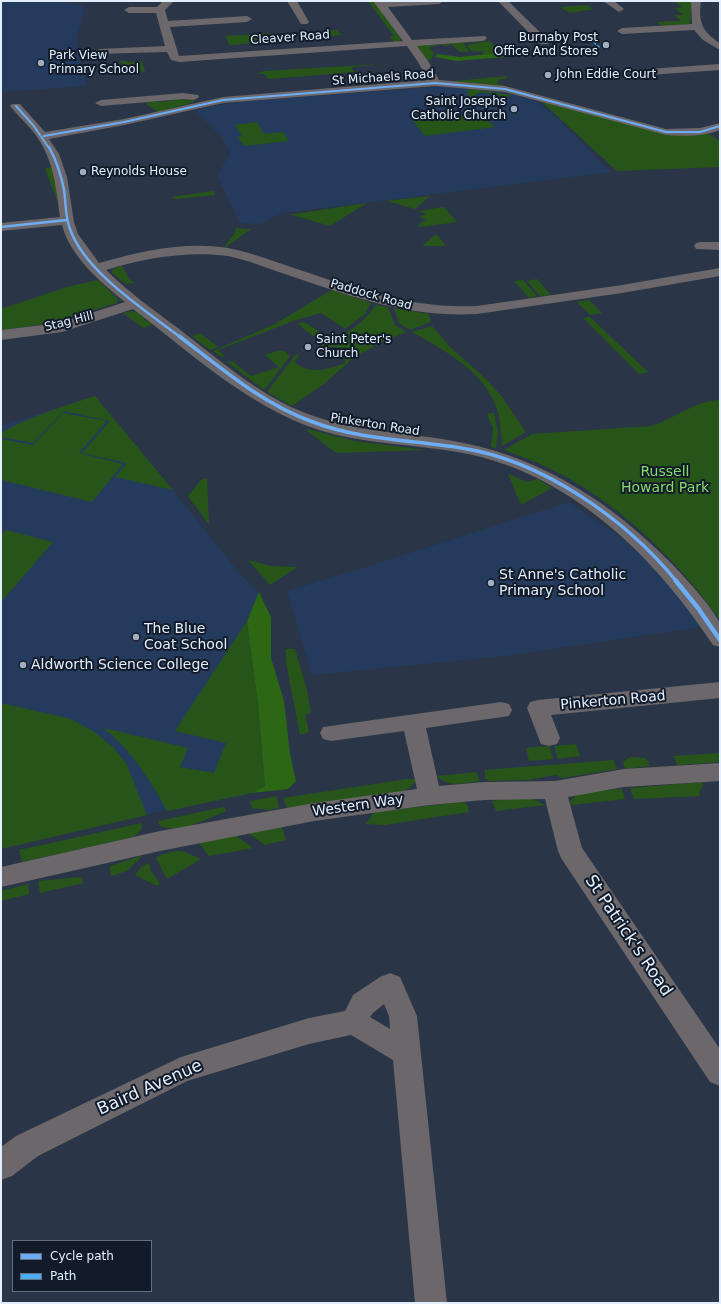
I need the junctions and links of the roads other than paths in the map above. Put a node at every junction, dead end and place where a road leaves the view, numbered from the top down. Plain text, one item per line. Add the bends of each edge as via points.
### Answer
1 (169, 1) edge
2 (292, 1) edge
3 (439, 1) edge
4 (503, 1) edge
5 (608, 1) edge
6 (696, 1) edge
7 (379, 3) edge
8 (128, 6) edge
9 (619, 9) dead end
10 (160, 10) junction
11 (247, 19) dead end
12 (131, 20) dead end
13 (304, 22) dead end
14 (164, 24) junction
15 (696, 26) junction
16 (622, 31) dead end
17 (482, 38) dead end
18 (544, 42) dead end
19 (408, 43) junction
20 (720, 47) edge
21 (100, 52) dead end
22 (173, 53) junction
23 (720, 67) edge
24 (634, 73) dead end
25 (435, 83) junction
26 (6, 97) dead end
27 (145, 99) junction
28 (101, 102) dead end
29 (205, 103) junction
30 (145, 110) dead end
31 (720, 126) edge
32 (44, 136) junction
33 (67, 220) junction
34 (1, 227) edge
35 (97, 268) junction
36 (720, 272) edge
37 (136, 303) junction
38 (1, 335) edge
39 (720, 640) edge
40 (720, 690) edge
41 (501, 710) dead end
42 (413, 722) junction
43 (331, 733) dead end
44 (549, 738) dead end
45 (720, 772) edge
46 (555, 790) junction
47 (430, 796) junction
48 (1, 877) edge
49 (354, 1022) junction
50 (406, 1053) junction
51 (720, 1073) edge
52 (1, 1164) edge
53 (431, 1303) edge

1 - 10 street
2 - 13 street
3 - 7 street
4 - 18 street
5 - 9 street
6 - 15 street
7 - 19 street
8 - 10 street
8 - 12 street via 124,19
10 - 14 street
11 - 14 street
14 - 22 street
15 - 16 street
15 - 20 street via 704,36
17 - 19 street, Cleaver Road
19 - 22 street, Cleaver Road via 184,59
19 - 25 street via 423,61
21 - 22 street, Cleaver Road via 148,46
23 - 24 street
25 - 29 street, St Michaels Road
25 - 31 street, St Michaels Road via 505,89 662,131 693,132
26 - 32 street, Pinkerton Road via 20,102
27 - 28 street
27 - 29 street via 188,96
27 - 30 street via 139,107
29 - 32 street, St Michaels Road via 124,122
32 - 33 street, Pinkerton Road via 59,169
33 - 34 street
33 - 35 street, Pinkerton Road via 74,239
35 - 36 street, Paddock Road via 166,251 221,251 391,303 432,310 458,311 588,294
35 - 37 street, Pinkerton Road
37 - 38 street, Stag Hill via 62,327
37 - 39 street, Pinkerton Road via 259,395 324,428 352,434 466,448 548,476 595,506 655,558 677,582
40 - 44 street, Pinkerton Road via 538,708
41 - 42 street
42 - 43 street
42 - 47 street
45 - 46 street, Western Way via 624,778
46 - 47 street, Western Way via 484,791
46 - 51 street, St Patrick's Road via 570,851
47 - 48 street, Western Way via 284,817 160,841
49 - 50 street
49 - 50 street via 363,1004 390,985 403,1016
49 - 52 street, Baird Avenue via 309,1031 181,1070 27,1146
50 - 53 street

